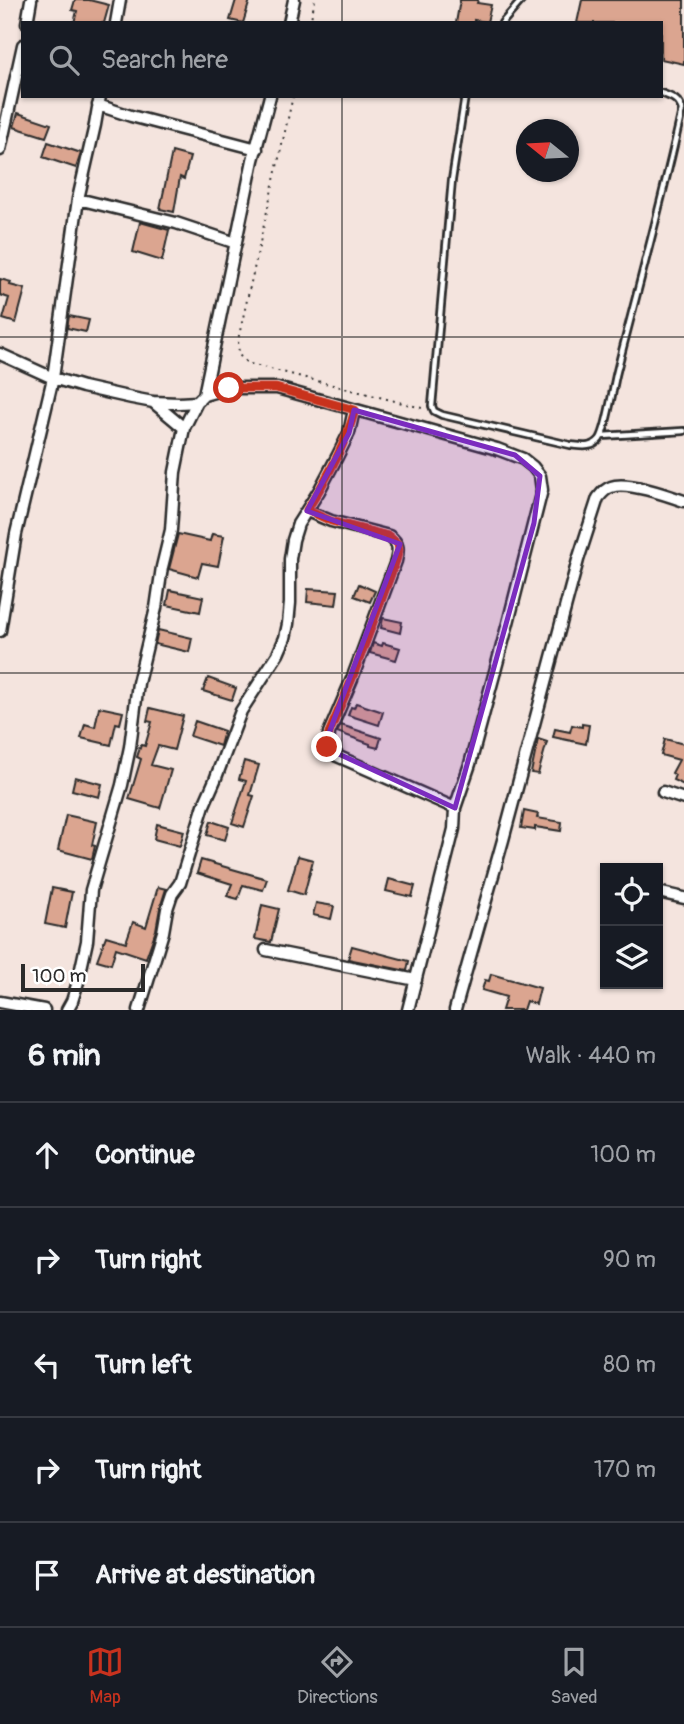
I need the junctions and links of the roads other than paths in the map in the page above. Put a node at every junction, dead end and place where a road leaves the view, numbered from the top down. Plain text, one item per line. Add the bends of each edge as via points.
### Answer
1 (31, 0) edge
2 (120, 0) edge
3 (294, 0) edge
4 (522, 0) edge
5 (27, 21) edge
6 (116, 21) edge
7 (289, 21) edge
8 (504, 21) edge
9 (21, 54) edge
10 (663, 94) edge
11 (270, 98) edge
12 (465, 98) edge
13 (99, 101) edge
14 (257, 149) junction
15 (0, 150) edge
16 (78, 199) junction
17 (236, 243) junction
18 (0, 354) edge
19 (53, 378) junction
20 (200, 399) junction
21 (153, 402) junction
22 (355, 410) junction
23 (184, 428) junction
24 (684, 431) edge
25 (601, 436) junction
26 (684, 501) edge
27 (307, 510) junction
28 (0, 631) edge
29 (663, 792) dead end
30 (684, 799) edge
31 (455, 808) junction
32 (663, 893) edge
33 (684, 898) edge
34 (266, 950) dead end
35 (416, 980) junction
36 (0, 1002) edge
37 (44, 1010) edge
38 (67, 1010) edge
39 (139, 1010) edge
40 (408, 1010) edge
41 (455, 1010) edge

1 - 5 street
2 - 6 street
3 - 7 street
4 - 8 lane
9 - 15 street
10 - 25 lane via 676,99 682,110
11 - 14 street
12 - 25 lane via 452,180 434,411 570,445 587,446
13 - 14 street via 131,116
13 - 16 street
14 - 17 street
16 - 17 street
16 - 19 street
17 - 20 street
18 - 19 street
19 - 21 street
19 - 28 street via 16,534
20 - 21 street
20 - 22 street via 229,388 276,388
20 - 23 street
21 - 23 street
22 - 27 street via 349,433
22 - 31 street via 515,455 533,467 542,481 508,623
23 - 38 street via 171,530 138,683 130,747 91,890 87,941
24 - 25 lane
26 - 41 street via 614,485 598,498
27 - 31 street via 389,536 399,550 329,733 328,749
27 - 39 street via 292,540 285,638 242,711 204,805 180,883 167,909
29 - 30 street
31 - 35 street via 454,829
32 - 33 street
34 - 35 street
35 - 40 street
36 - 37 street

